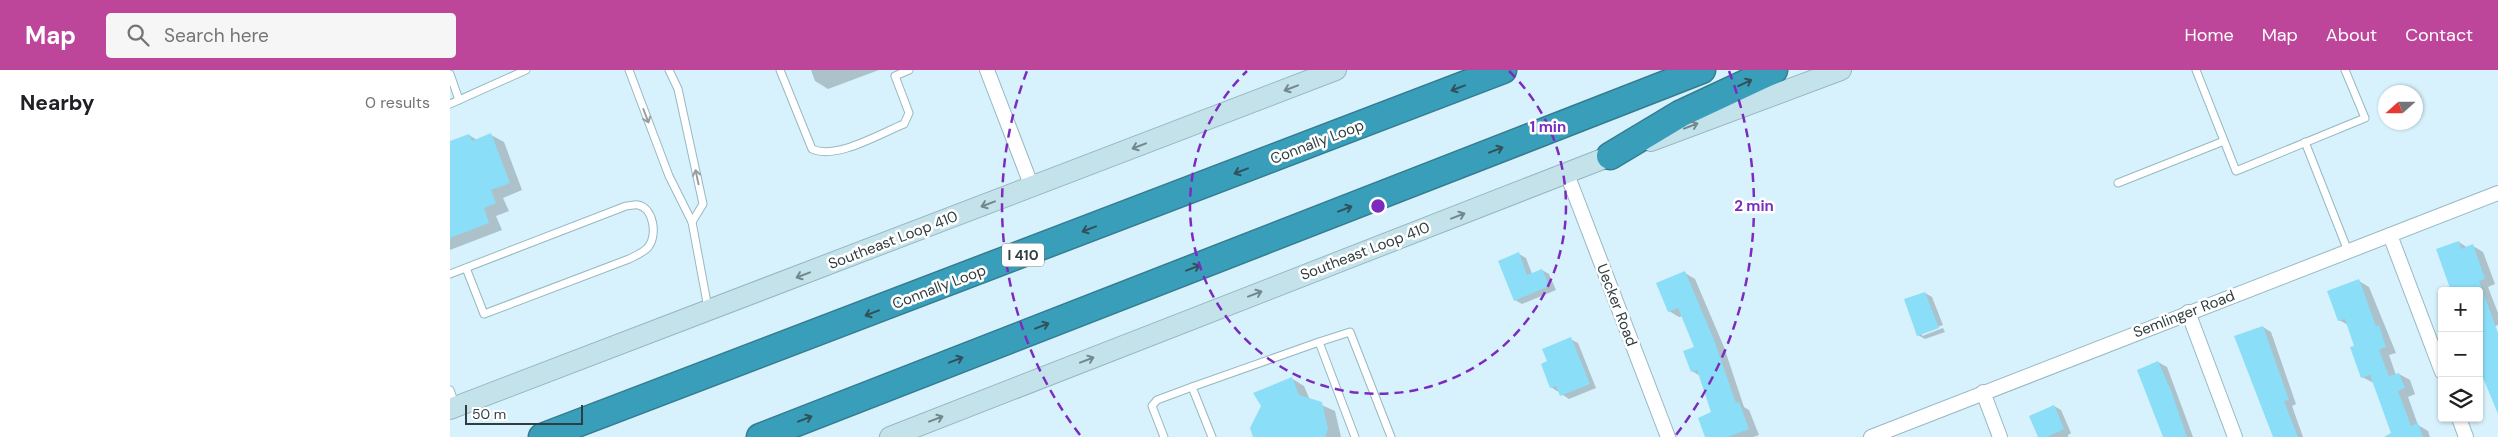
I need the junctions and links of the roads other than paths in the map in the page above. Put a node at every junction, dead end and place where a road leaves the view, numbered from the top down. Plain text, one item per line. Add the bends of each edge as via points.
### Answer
1 (526, 70) edge
2 (629, 70) edge
3 (669, 70) edge
4 (780, 70) edge
5 (909, 70) edge
6 (987, 70) edge
7 (1335, 70) edge
8 (1503, 70) edge
9 (1702, 70) edge
10 (1774, 70) edge
11 (1841, 70) edge
12 (2196, 70) edge
13 (2345, 70) edge
14 (450, 74) edge
15 (459, 100) junction
16 (450, 104) edge
17 (2224, 141) junction
18 (2305, 142) junction
19 (1610, 156) junction
20 (1567, 174) junction
21 (2118, 183) dead end
22 (1032, 187) junction
23 (2498, 193) edge
24 (692, 222) junction
25 (2390, 235) junction
26 (2348, 251) junction
27 (466, 268) junction
28 (450, 274) edge
29 (708, 311) junction
30 (2188, 312) junction
31 (1319, 342) junction
32 (2438, 361) edge
33 (1192, 387) junction
34 (1983, 392) junction
35 (452, 402) edge
36 (2460, 422) edge
37 (542, 437) edge
38 (760, 437) edge
39 (890, 437) edge
40 (1164, 437) edge
41 (1212, 437) edge
42 (1356, 437) edge
43 (1391, 437) edge
44 (1668, 437) edge
45 (1871, 437) edge
46 (2000, 437) edge
47 (2235, 437) edge
48 (2466, 437) edge

1 - 15 lane
2 -> 24 lane via 670,176
24 -> 3 lane via 703,204 678,88
4 - 5 lane via 812,149 820,153 834,153 904,124 909,113 894,76
6 - 22 street
7 -> 22 main road, Southeast Loop 410
8 -> 37 highway, Connally Loop / I 410
38 -> 9 highway
19 -> 10 highway via 1680,114
19 -> 11 main road, Southeast Loop 410
12 - 17 lane
13 - 18 lane via 2365,118
14 - 15 lane
15 - 16 lane
17 - 18 lane via 2236,171
17 - 21 lane
18 - 26 lane
19 - 20 main road, Southeast Loop 410
39 -> 20 main road, Southeast Loop 410
20 - 44 street, Uecker Road
22 -> 29 main road, Southeast Loop 410
23 - 25 street, Semlinger Road
24 - 29 lane
25 - 26 street, Semlinger Road
25 - 32 street
26 - 30 street, Semlinger Road
27 - 27 lane via 626,206 639,205 647,210 652,220 653,235 649,247 629,259 484,314
27 - 28 lane
29 - 35 main road, Southeast Loop 410
30 - 34 street, Semlinger Road
30 - 47 street
31 - 33 lane
31 - 42 lane
31 - 43 lane via 1350,332
33 - 40 lane via 1157,400 1152,406
33 - 41 lane
34 - 45 street, Semlinger Road
34 - 46 street
36 - 48 street

